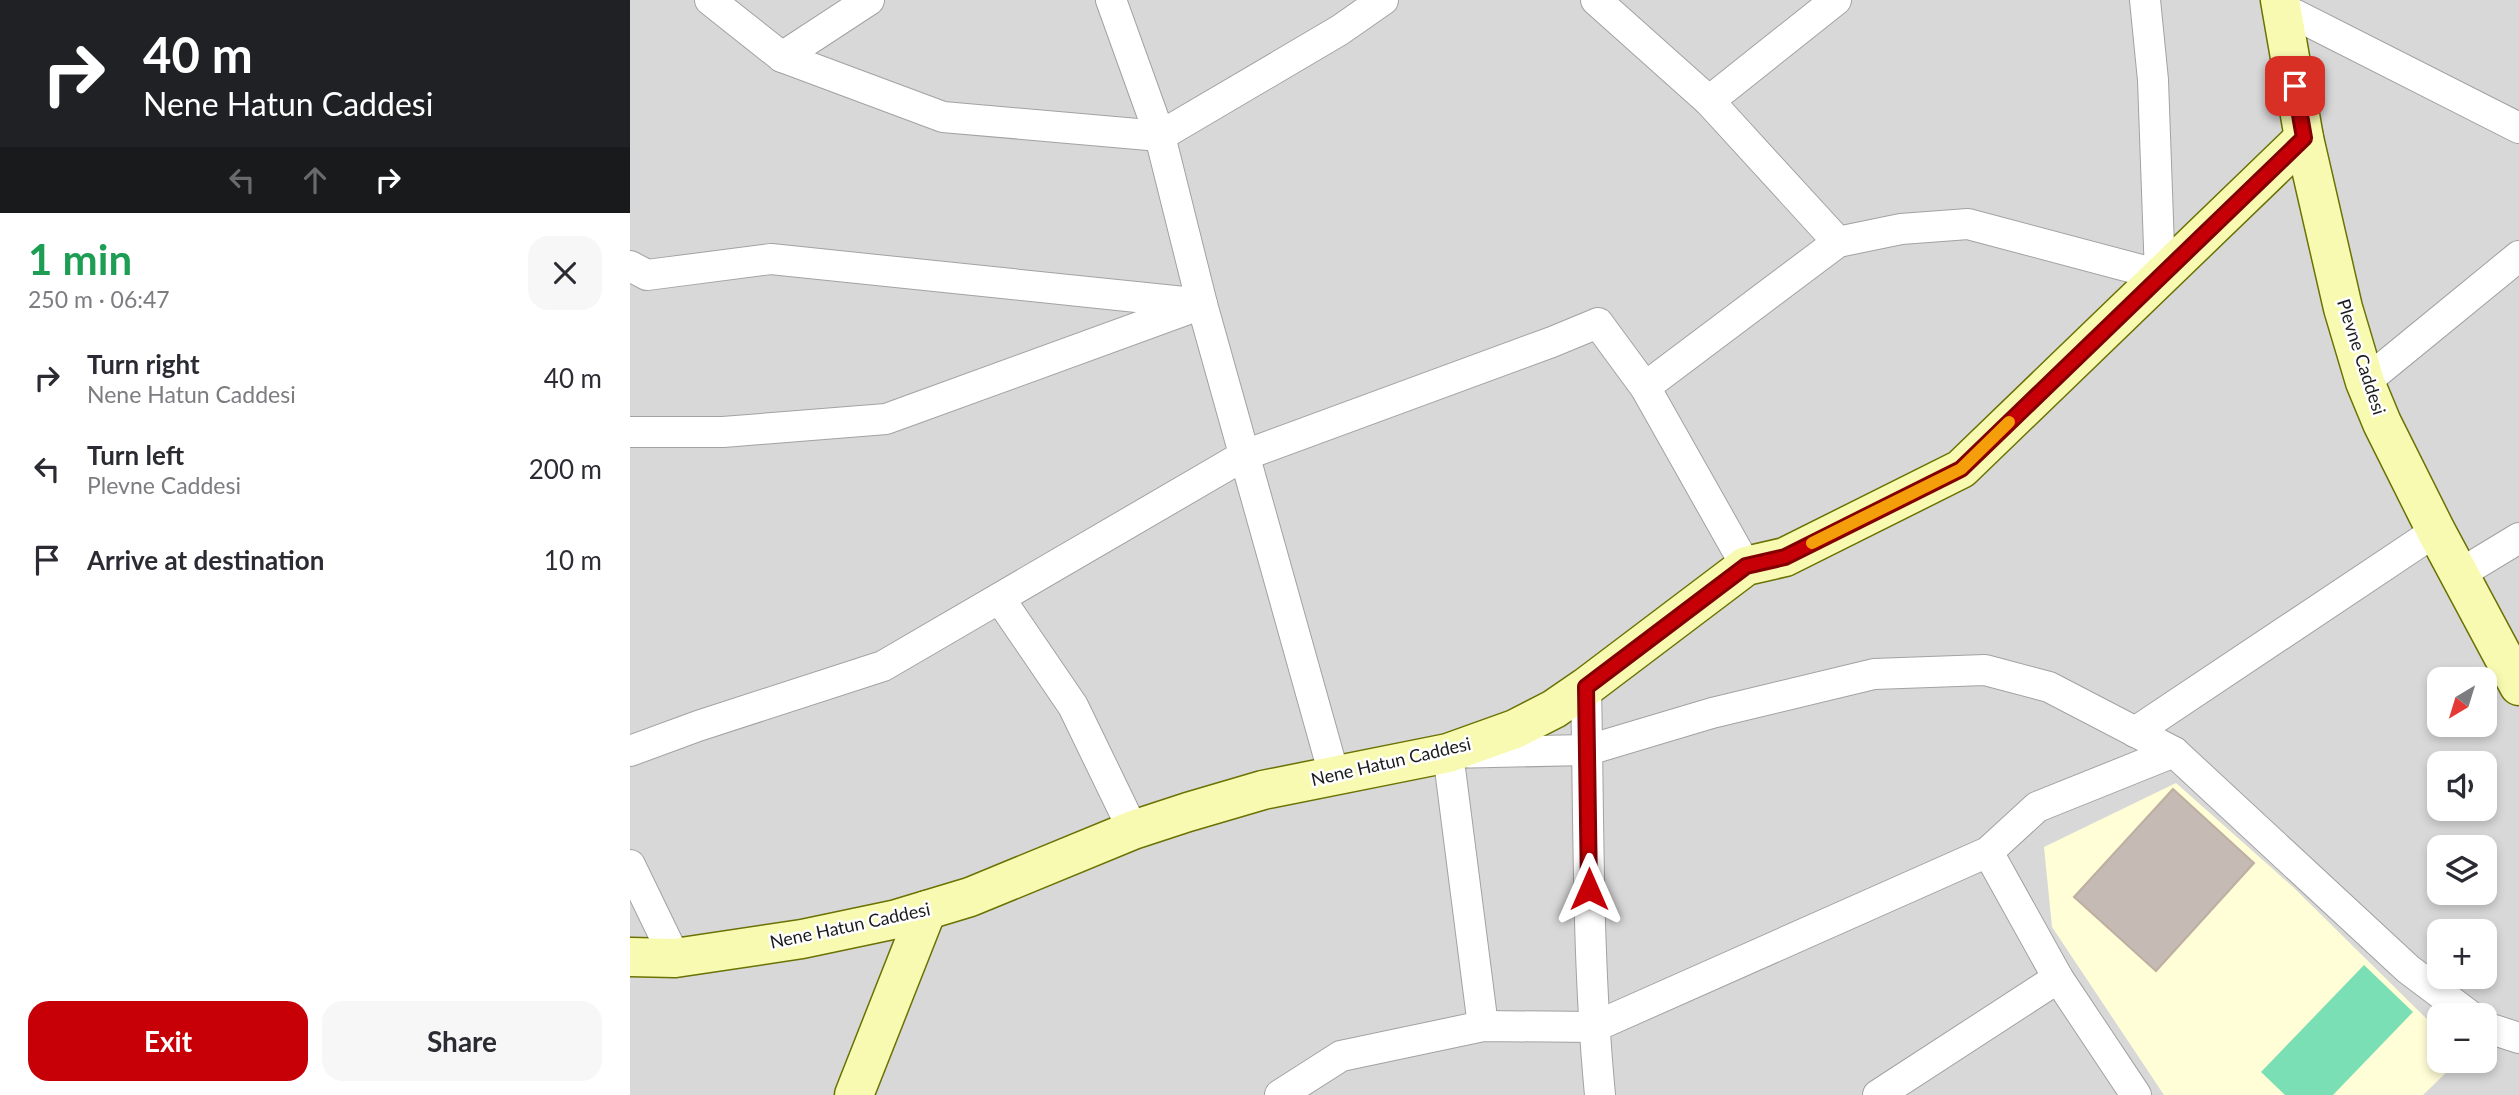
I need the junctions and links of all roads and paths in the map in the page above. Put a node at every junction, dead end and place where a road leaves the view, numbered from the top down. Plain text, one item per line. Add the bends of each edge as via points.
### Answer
1 (710, 0) edge
2 (869, 0) edge
3 (1111, 0) edge
4 (1383, 0) edge
5 (1596, 0) edge
6 (1836, 0) edge
7 (2145, 0) edge
8 (2281, 4) edge
9 (782, 57) junction
10 (1709, 101) junction
11 (2519, 128) edge
12 (1160, 136) junction
13 (2304, 138) junction
14 (1838, 242) junction
15 (2519, 256) edge
16 (630, 266) edge
17 (2160, 275) junction
18 (1202, 304) junction
19 (2365, 383) junction
20 (1645, 387) junction
21 (630, 432) edge
22 (1245, 455) junction
23 (2436, 531) junction
24 (2519, 538) edge
25 (1746, 566) junction
26 (2458, 575) junction
27 (1000, 599) junction
28 (2519, 686) edge
29 (1586, 687) junction
30 (2135, 732) junction
31 (1588, 750) junction
32 (630, 751) edge
33 (2174, 752) junction
34 (1448, 753) junction
35 (1334, 775) junction
36 (1133, 830) junction
37 (1988, 852) junction
38 (630, 865) edge
39 (927, 910) junction
40 (630, 957) edge
41 (676, 958) junction
42 (2058, 978) junction
43 (2453, 1003) edge
44 (1483, 1026) junction
45 (1594, 1027) junction
46 (2497, 1031) edge
47 (2519, 1038) edge
48 (854, 1095) edge
49 (1280, 1095) edge
50 (1600, 1095) edge
51 (1878, 1095) edge
52 (2136, 1095) edge

1 - 9 street
2 - 9 street
3 - 12 street
4 - 12 street
5 - 10 street
6 - 10 street
7 - 17 street via 2153,80
8 - 11 street
8 - 13 street, Plevne Caddesi
9 - 12 street via 943,117
10 - 14 street
12 - 18 street
13 - 17 street, Nene Hatun Caddesi
13 - 19 street, Plevne Caddesi
14 - 17 street via 1901,229 1968,225
14 - 20 street
15 - 19 street
16 - 18 street via 647,275 771,259
17 - 25 street, Nene Hatun Caddesi via 1961,469 1785,557
18 - 21 street via 886,419 723,432
18 - 22 street
19 - 23 street, Plevne Caddesi
20 - 22 street via 1598,323
20 - 25 street
22 - 27 street
22 - 35 street
23 - 26 street, Plevne Caddesi
23 - 30 street
24 - 26 street
25 - 29 street, Nene Hatun Caddesi
26 - 28 street, Plevne Caddesi
27 - 32 street via 883,666
27 - 36 street via 1073,706
29 - 31 street
29 - 34 street, Nene Hatun Caddesi via 1515,729
30 - 31 street via 2049,687 1985,670 1874,674 1712,713
30 - 33 street
31 - 34 street
31 - 45 street
33 - 37 street via 2037,807
33 - 43 street via 2409,969
34 - 35 street, Nene Hatun Caddesi
34 - 44 street
35 - 36 street, Nene Hatun Caddesi via 1263,790
36 - 39 street, Nene Hatun Caddesi
37 - 42 street
37 - 45 street
38 - 41 street
39 - 41 street, Nene Hatun Caddesi via 802,939
39 - 48 street
40 - 41 street, Nene Hatun Caddesi
42 - 51 street
42 - 52 street
44 - 45 street
44 - 49 street via 1341,1056
45 - 50 street
46 - 47 street

